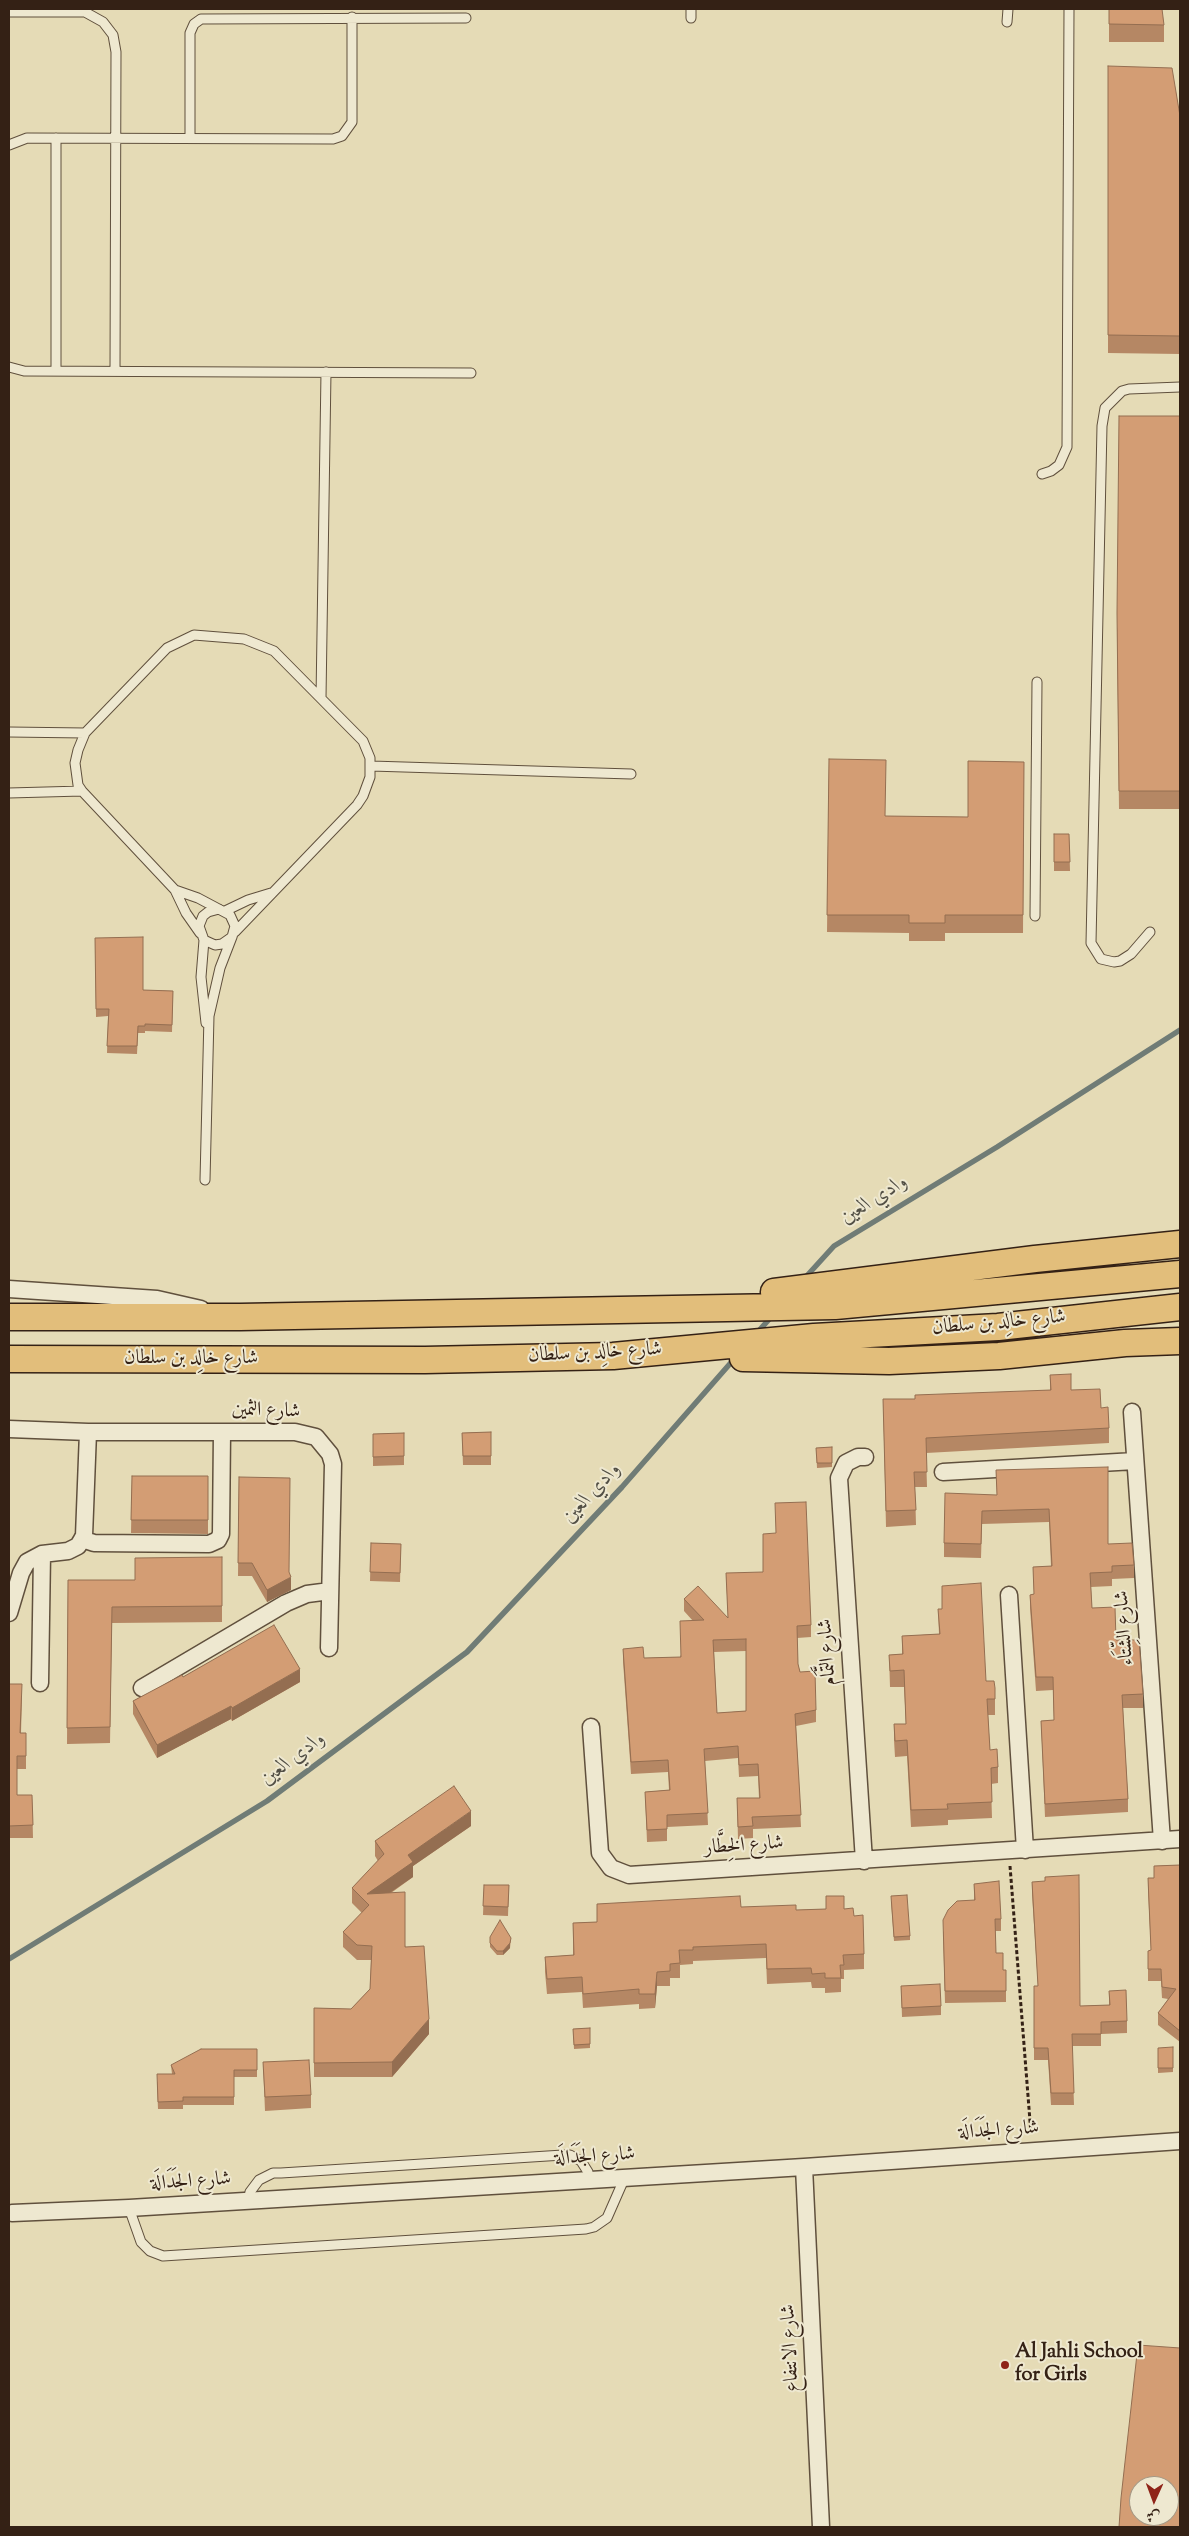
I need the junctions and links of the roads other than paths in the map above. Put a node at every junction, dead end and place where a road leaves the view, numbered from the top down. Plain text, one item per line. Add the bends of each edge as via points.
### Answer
1 (1008, 9) edge
2 (1069, 9) edge
3 (9, 12) edge
4 (250, 13) edge
5 (352, 17) junction
6 (466, 18) dead end
7 (1008, 22) dead end
8 (56, 138) junction
9 (116, 138) junction
10 (190, 138) junction
11 (9, 145) edge
12 (9, 367) edge
13 (56, 371) junction
14 (115, 371) junction
15 (326, 372) junction
16 (471, 373) dead end
17 (1180, 387) edge
18 (1042, 474) dead end
19 (1037, 682) dead end
20 (321, 698) junction
21 (9, 732) edge
22 (86, 733) junction
23 (371, 766) junction
24 (631, 774) dead end
25 (82, 791) junction
26 (9, 793) edge
27 (175, 890) junction
28 (272, 893) junction
29 (222, 910) junction
30 (1036, 916) dead end
31 (1150, 932) dead end
32 (233, 935) junction
33 (202, 936) junction
34 (208, 1033) junction
35 (205, 1180) dead end
36 (1180, 1244) edge
37 (1180, 1274) edge
38 (9, 1289) edge
39 (1180, 1307) edge
40 (613, 1310) junction
41 (9, 1317) edge
42 (240, 1317) junction
43 (1177, 1342) edge
44 (612, 1356) junction
45 (9, 1359) edge
46 (1132, 1412) dead end
47 (9, 1429) edge
48 (88, 1432) junction
49 (222, 1432) junction
50 (865, 1456) dead end
51 (1135, 1461) junction
52 (942, 1472) dead end
53 (82, 1539) junction
54 (42, 1554) junction
55 (330, 1591) junction
56 (1009, 1595) dead end
57 (9, 1613) edge
58 (329, 1648) dead end
59 (40, 1683) dead end
60 (142, 1688) dead end
61 (591, 1727) dead end
62 (1180, 1839) edge
63 (1162, 1841) junction
64 (1017, 1850) junction
65 (864, 1861) junction
66 (1180, 2141) edge
67 (804, 2167) junction
68 (625, 2177) junction
69 (588, 2179) junction
70 (248, 2201) junction
71 (129, 2208) junction
72 (12, 2213) dead end
73 (821, 2527) edge

1 - 7 lane
2 - 18 lane via 1067,447 1059,465
3 - 9 lane via 85,12 109,28 115,44
4 - 5 lane
4 - 10 lane via 205,18 191,28
5 - 6 lane
5 - 10 lane via 352,122 342,136 333,139
8 - 9 lane
8 - 11 lane via 27,138
8 - 13 lane
9 - 10 lane
9 - 14 lane
12 - 13 lane via 24,371
13 - 14 lane
14 - 15 lane
15 - 16 lane
15 - 20 lane
17 - 31 lane via 1122,391 1106,408 1102,426 1091,943 1101,959 1120,961 1131,954
19 - 30 lane
20 - 22 lane via 282,658 265,646 244,638 194,635 167,648
20 - 23 lane via 363,740
21 - 22 lane
22 - 25 lane via 75,762
23 - 24 lane
23 - 28 lane via 368,787 357,805
25 - 26 lane
25 - 27 lane
27 - 29 lane
27 - 33 lane
28 - 29 lane
28 - 32 lane
29 - 32 lane via 234,920
29 - 33 lane via 203,916 199,926
32 - 33 lane via 222,944 209,943
32 - 34 lane via 216,984
33 - 34 lane via 201,977
34 - 35 lane
36 - 40 main road
37 - 40 main road, شارع خالِد بن سلطان via 835,1306
38 - 42 street via 158,1299
39 - 44 main road, شارع خالِد بن سلطان via 998,1327 814,1337
40 - 42 main road, شارع خالِد بن سلطان
41 - 42 main road, شارع خالِد بن سلطان
43 - 44 main road via 889,1361
44 - 45 main road, شارع خالِد بن سلطان via 425,1360
46 - 51 street, شارع الشِّتَاء
47 - 48 street, شارع الثمين
48 - 49 street, شارع الثمين
48 - 53 street via 85,1532
49 - 53 street via 221,1534 218,1540 209,1544 171,1544 94,1543
49 - 55 street, شارع الثمين via 306,1433 324,1445 333,1464
50 - 65 street, شارع التَّمَام via 846,1462 839,1478
51 - 52 street
51 - 63 street, شارع الشِّتَاء
53 - 54 street via 78,1546 68,1551
54 - 57 street via 23,1567
54 - 59 street
55 - 58 street, شارع الثمين
55 - 60 street via 307,1594 286,1603
56 - 64 street
61 - 65 street, شارع الخِطَّار via 600,1853 611,1868 620,1873 638,1875
62 - 63 street, شارع الخِطَّار
63 - 64 street, شارع الخِطَّار
64 - 65 street, شارع الخِطَّار
66 - 67 street, شارع الجَدَالَة
67 - 68 street, شارع الجَدَالَة
67 - 73 street, شارع الانتفاع
68 - 69 street, شارع الجَدَالَة
68 - 71 lane via 607,2218 586,2229 163,2256 140,2242
69 - 70 street, شارع الجَدَالَة
69 - 70 lane via 585,2166 576,2157 534,2156 273,2173 254,2186
70 - 71 street, شارع الجَدَالَة
71 - 72 street, شارع الجَدَالَة

